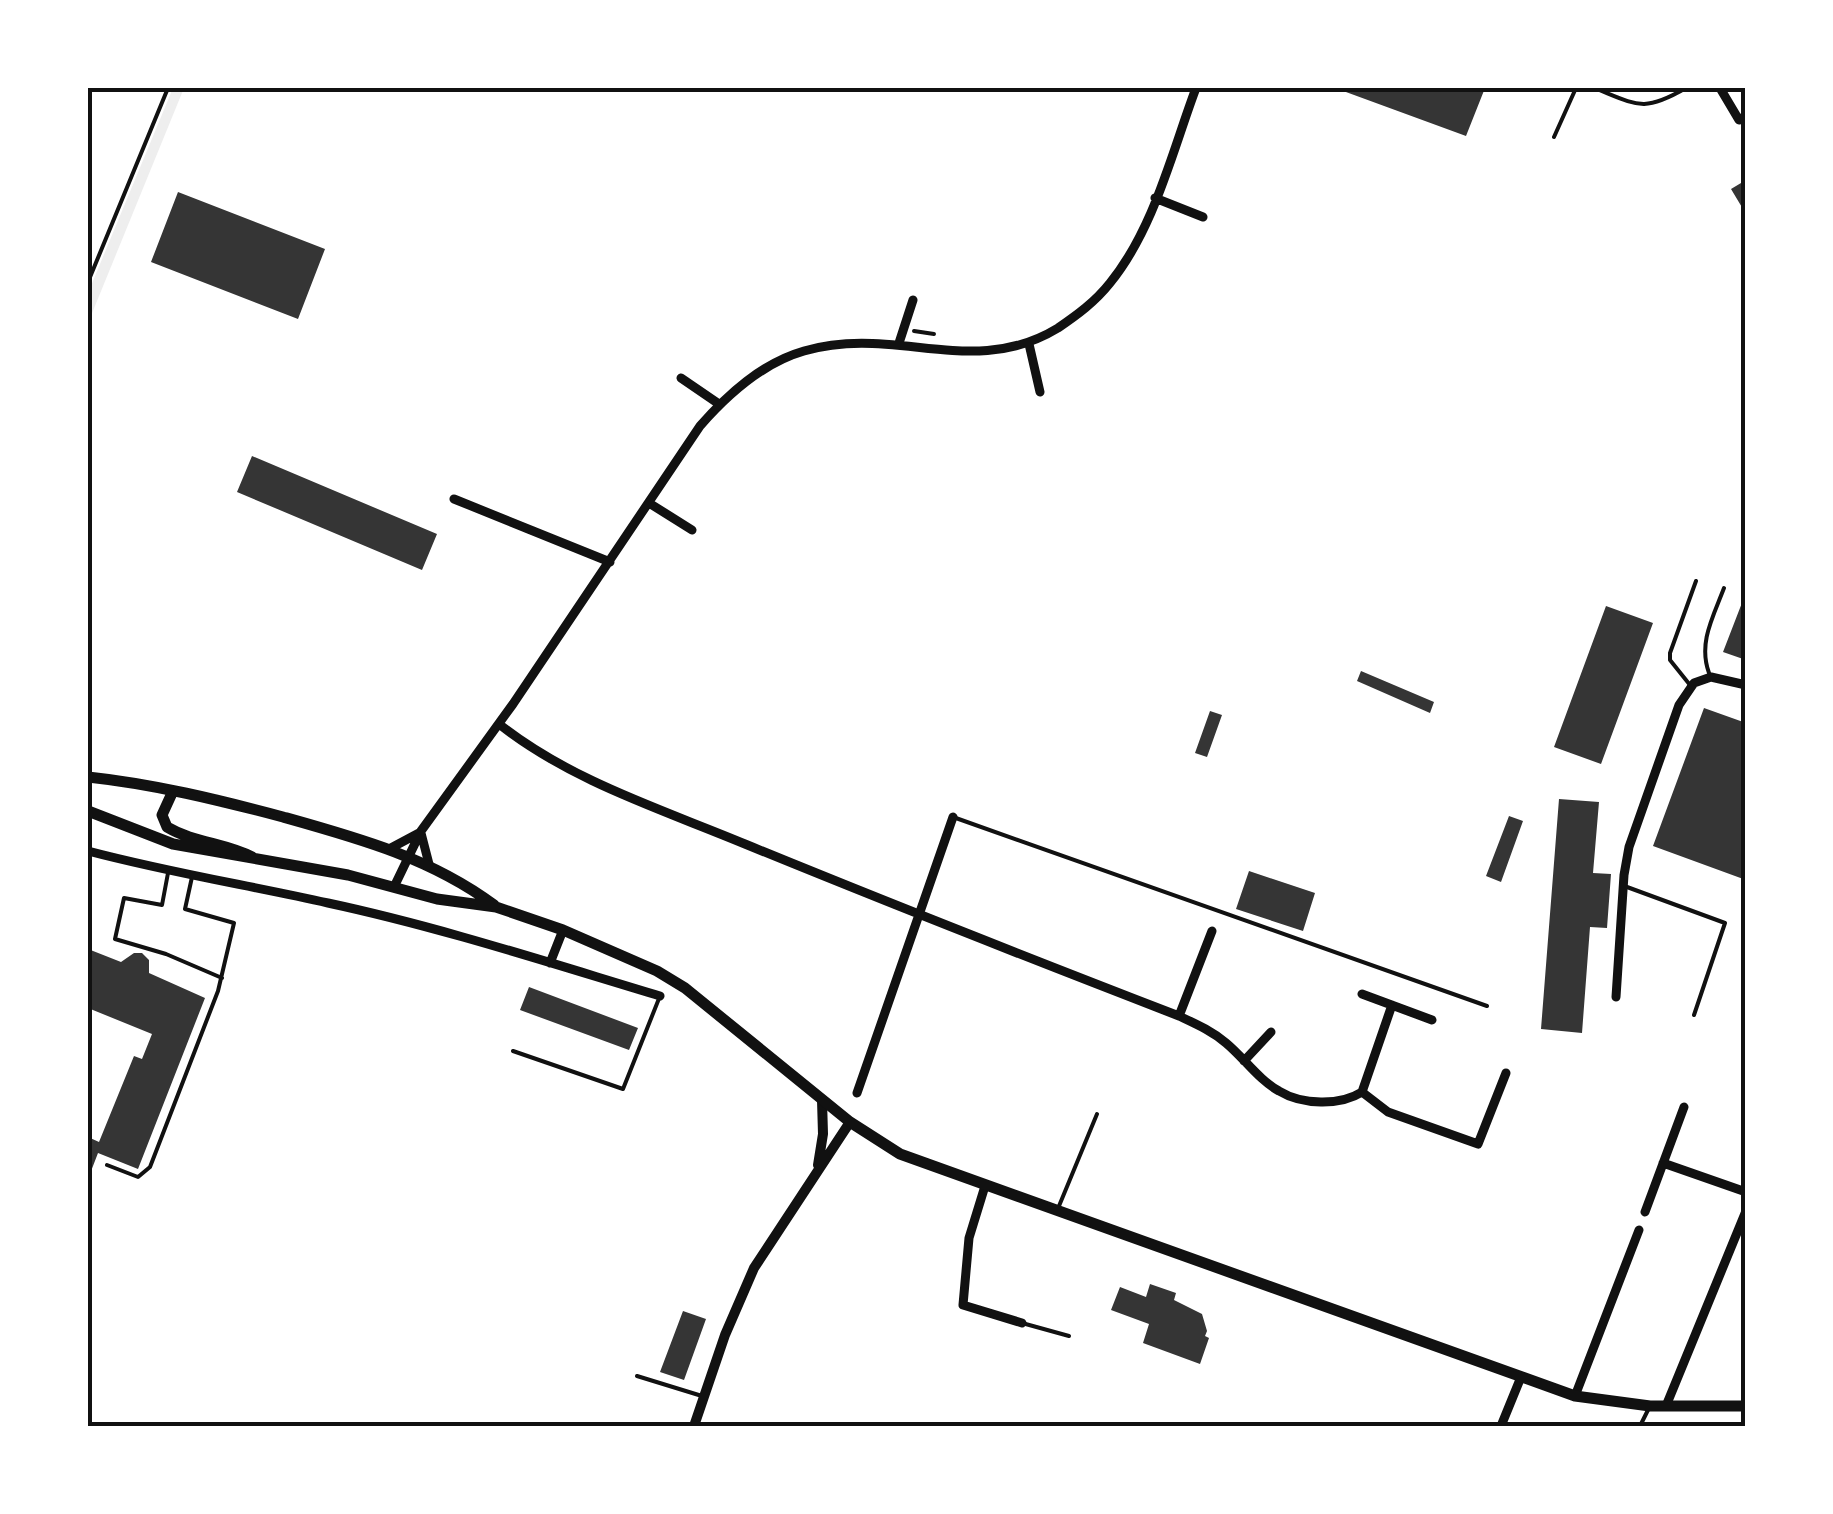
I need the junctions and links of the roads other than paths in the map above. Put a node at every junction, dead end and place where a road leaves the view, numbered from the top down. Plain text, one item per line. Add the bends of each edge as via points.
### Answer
1 (168, 88) edge
2 (1196, 88) edge
3 (1576, 88) edge
4 (1594, 88) edge
5 (1686, 88) edge
6 (1720, 88) edge
7 (1746, 116) edge
8 (1554, 137) dead end
9 (1155, 198) junction
10 (1204, 217) dead end
11 (88, 282) edge
12 (914, 300) dead end
13 (900, 343) junction
14 (1030, 344) junction
15 (682, 378) dead end
16 (1040, 392) dead end
17 (719, 404) junction
18 (454, 498) dead end
19 (649, 503) junction
20 (692, 530) dead end
21 (610, 562) junction
22 (1696, 581) dead end
23 (1724, 588) dead end
24 (1711, 676) junction
25 (1746, 685) edge
26 (1691, 686) junction
27 (499, 724) junction
28 (88, 776) edge
29 (173, 791) junction
30 (88, 811) edge
31 (953, 817) joint
32 (421, 831) junction
33 (389, 849) junction
34 (88, 851) edge
35 (408, 856) junction
36 (256, 859) junction
37 (429, 864) junction
38 (168, 872) junction
39 (192, 878) junction
40 (1623, 886) junction
41 (394, 887) junction
42 (496, 906) junction
43 (918, 915) junction
44 (563, 930) junction
45 (1212, 931) dead end
46 (550, 962) junction
47 (222, 978) junction
48 (1362, 994) dead end
49 (660, 996) joint
50 (1616, 997) dead end
51 (1392, 1005) junction
52 (1486, 1006) dead end
53 (1694, 1014) dead end
54 (1179, 1016) junction
55 (1432, 1020) dead end
56 (1271, 1032) dead end
57 (512, 1051) dead end
58 (1244, 1061) junction
59 (1506, 1073) dead end
60 (1362, 1092) junction
61 (857, 1093) dead end
62 (822, 1100) junction
63 (1684, 1106) dead end
64 (1096, 1114) dead end
65 (850, 1122) junction
66 (1663, 1163) junction
67 (107, 1165) dead end
68 (817, 1170) junction
69 (985, 1186) junction
70 (1746, 1192) edge
71 (1746, 1210) edge
72 (1057, 1212) junction
73 (1645, 1212) dead end
74 (1638, 1230) dead end
75 (1022, 1322) joint
76 (1069, 1336) dead end
77 (637, 1376) dead end
78 (1521, 1377) junction
79 (702, 1396) junction
80 (1574, 1396) junction
81 (1650, 1406) junction
82 (1666, 1406) junction
83 (1746, 1406) edge
84 (694, 1426) edge
85 (1500, 1426) edge
86 (1640, 1426) edge

1 - 11 lane
2 - 9 street
3 - 8 lane
4 - 5 lane via 1640,106
6 - 7 street via 1740,120
9 - 10 street
9 - 14 street via 1110,283 1081,313
12 - 13 street
13 - 14 street via 983,353
13 - 17 street via 802,351
14 - 16 street
15 - 17 street
17 - 19 street
18 - 21 street
19 - 20 street
19 - 21 street
21 - 27 street
22 - 26 lane via 1670,652
23 - 24 lane via 1705,636
24 - 25 street
24 - 26 street
26 - 40 street via 1644,800
27 - 32 street
27 - 43 street via 568,770
28 - 29 main road
29 - 33 main road
29 - 36 main road via 162,815 168,827
30 - 36 main road via 173,844
31 - 43 street
31 - 52 lane
32 - 33 street
32 - 35 street
32 - 37 street
33 - 35 main road
34 - 38 street
35 - 37 main road
35 - 41 street
36 - 41 main road
37 - 42 main road
38 - 39 street
38 - 47 lane via 162,905 124,898 115,938
39 - 46 street via 378,914
39 - 47 lane via 184,909 234,922
40 - 50 street
40 - 53 lane via 1725,923
41 - 42 main road
42 - 44 main road
43 - 54 street
43 - 61 street
44 - 46 street
44 - 62 main road via 685,988
45 - 54 street
46 - 49 street
47 - 67 lane via 150,1168 138,1177
48 - 51 street
49 - 57 lane via 623,1089
51 - 55 street
51 - 60 street
54 - 58 street
56 - 58 street
58 - 60 street via 1279,1092 1301,1098 1347,1102
59 - 60 street via 1478,1144 1388,1112
62 - 65 main road
62 - 68 street
63 - 66 street
64 - 72 lane
65 - 68 street
65 - 69 main road via 900,1154
66 - 70 street
66 - 73 street
68 - 79 street via 754,1268
69 - 72 main road
69 - 75 street via 969,1238 963,1305
71 - 82 street
72 - 78 main road
74 - 80 street
75 - 76 lane
77 - 79 lane
78 - 80 main road
78 - 85 street
79 - 84 street
80 - 81 main road
81 - 82 main road
81 - 86 lane
82 - 83 main road

